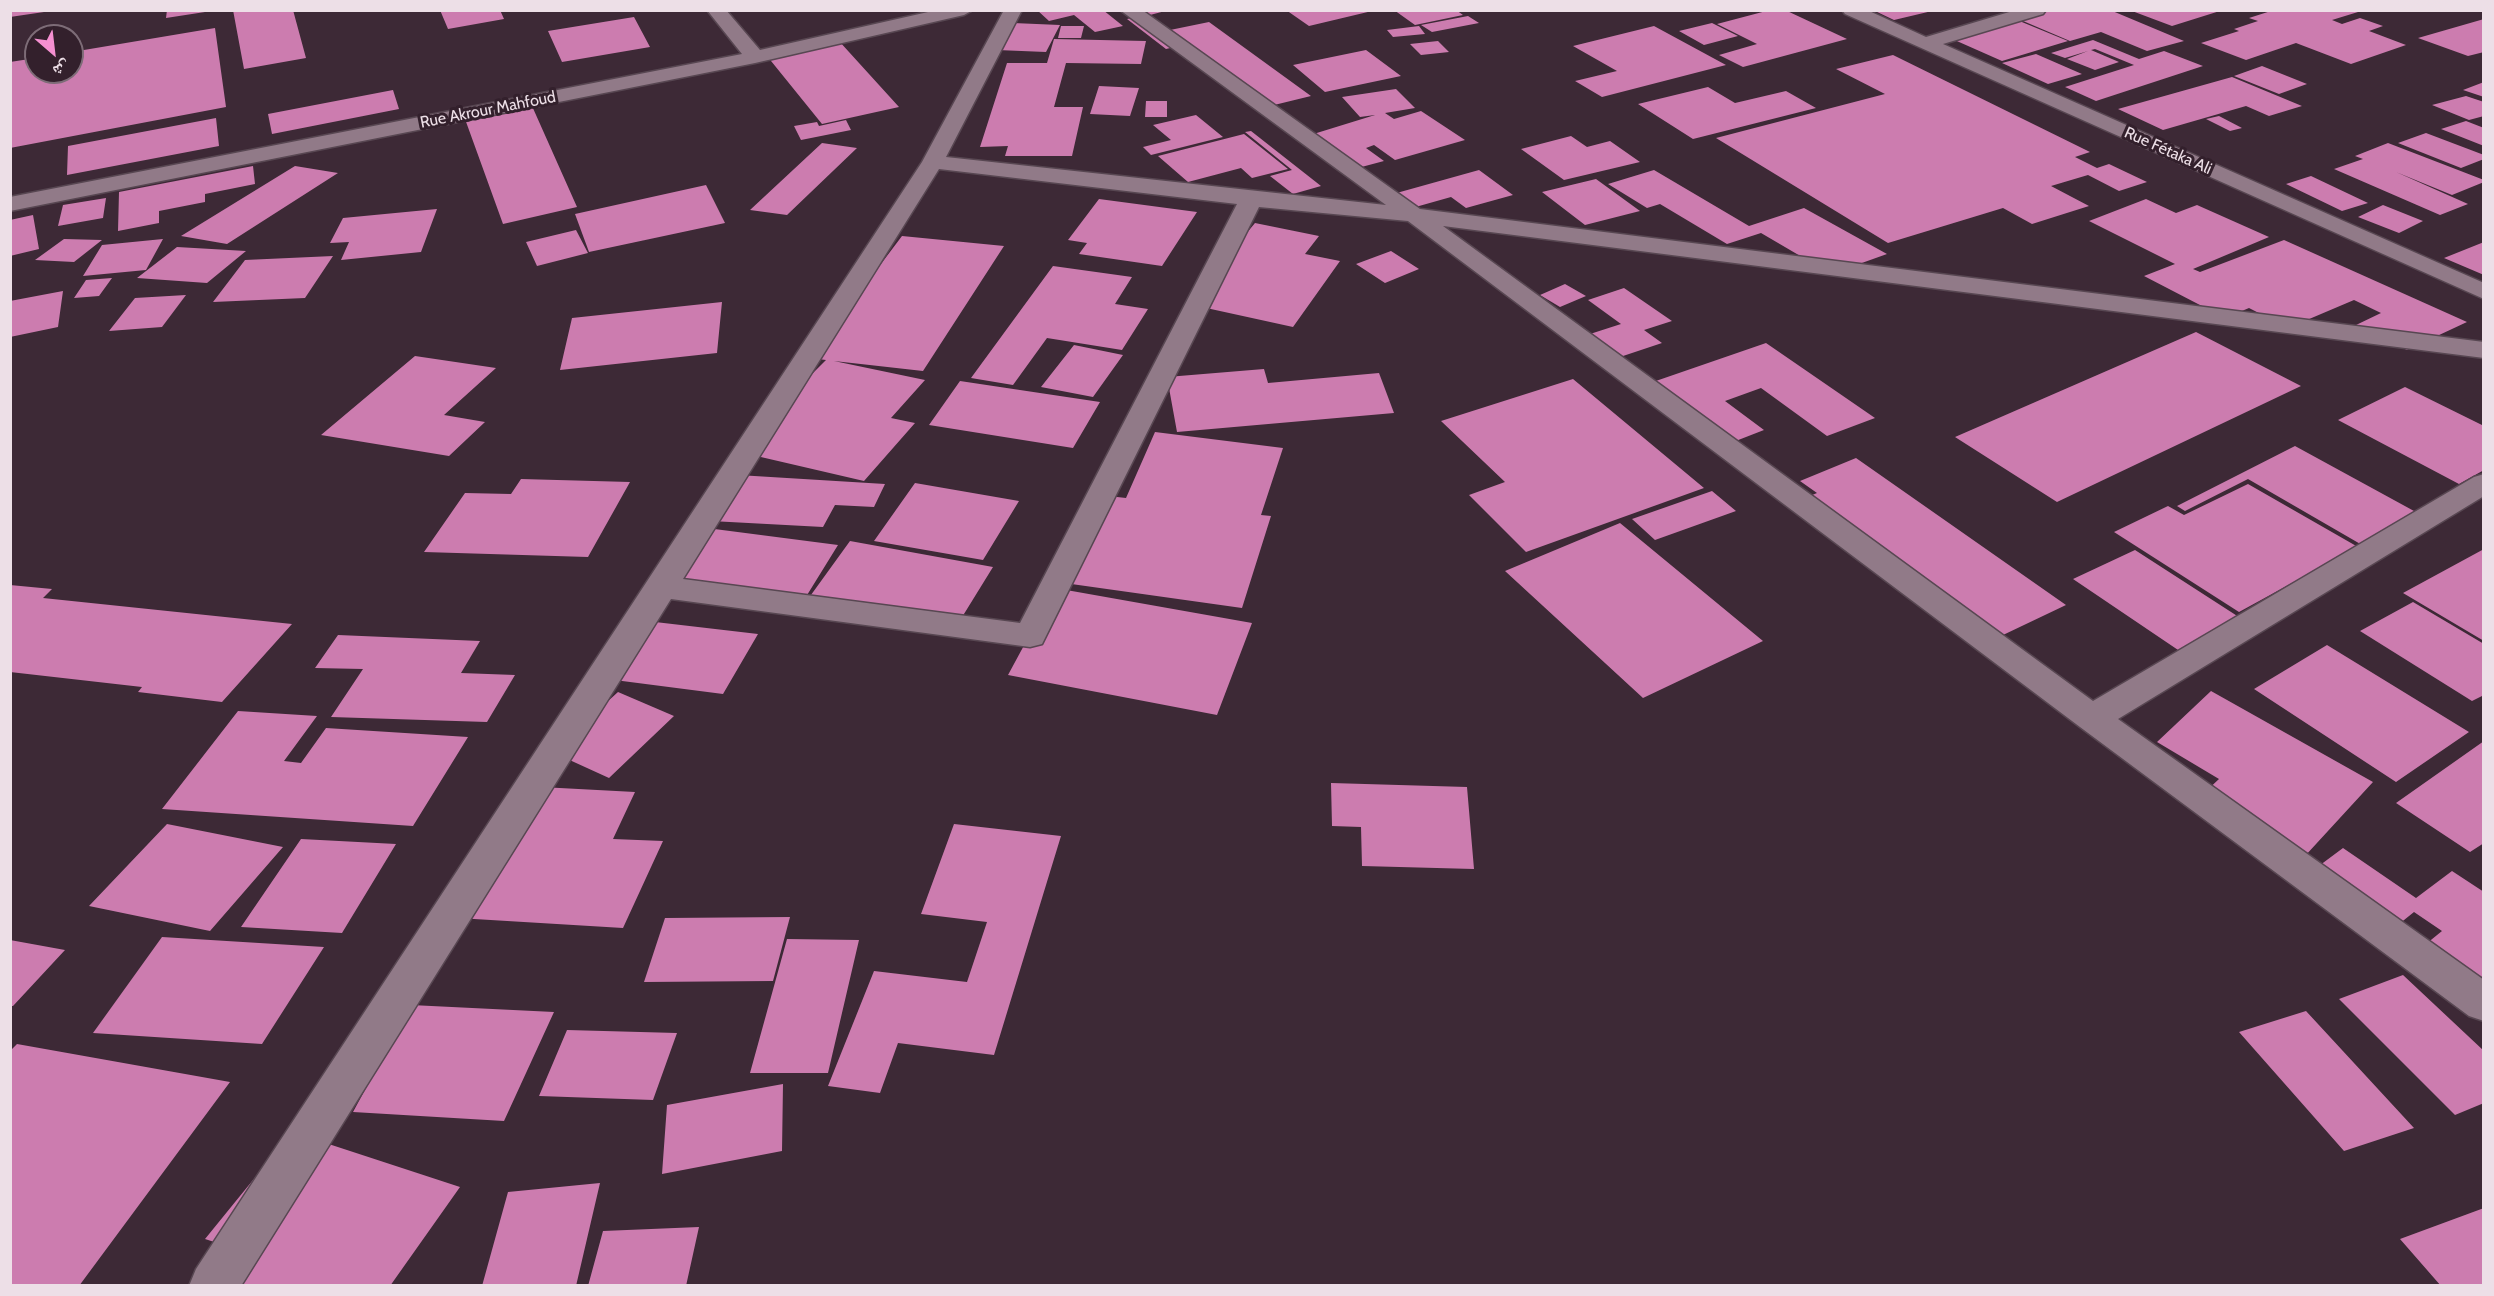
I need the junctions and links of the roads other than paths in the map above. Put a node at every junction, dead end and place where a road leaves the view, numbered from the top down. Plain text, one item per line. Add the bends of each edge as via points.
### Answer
1 (716, 10) edge
2 (964, 10) edge
3 (1013, 10) edge
4 (1129, 10) edge
5 (1851, 10) edge
6 (2037, 10) edge
7 (915, 15) edge
8 (1925, 43) junction
9 (755, 57) junction
10 (933, 162) junction
11 (1251, 199) junction
12 (10, 204) edge
13 (1414, 215) junction
14 (2484, 292) edge
15 (2484, 350) edge
16 (2484, 483) edge
17 (661, 587) junction
18 (2092, 718) junction
19 (2484, 1003) edge
20 (213, 1286) edge

1 - 9 street
2 - 7 street, Rue Akrour Mahfoud
3 - 10 street
4 - 13 street
5 - 8 street, Rue Fétaka Ali
6 - 8 street
7 - 9 street, Rue Akrour Mahfoud
8 - 14 street, Rue Fétaka Ali
9 - 12 street, Rue Akrour Mahfoud
10 - 11 street
10 - 17 street
11 - 13 street
11 - 17 street via 1030,636
13 - 15 street
13 - 18 street
16 - 18 street
17 - 20 street
18 - 19 street

